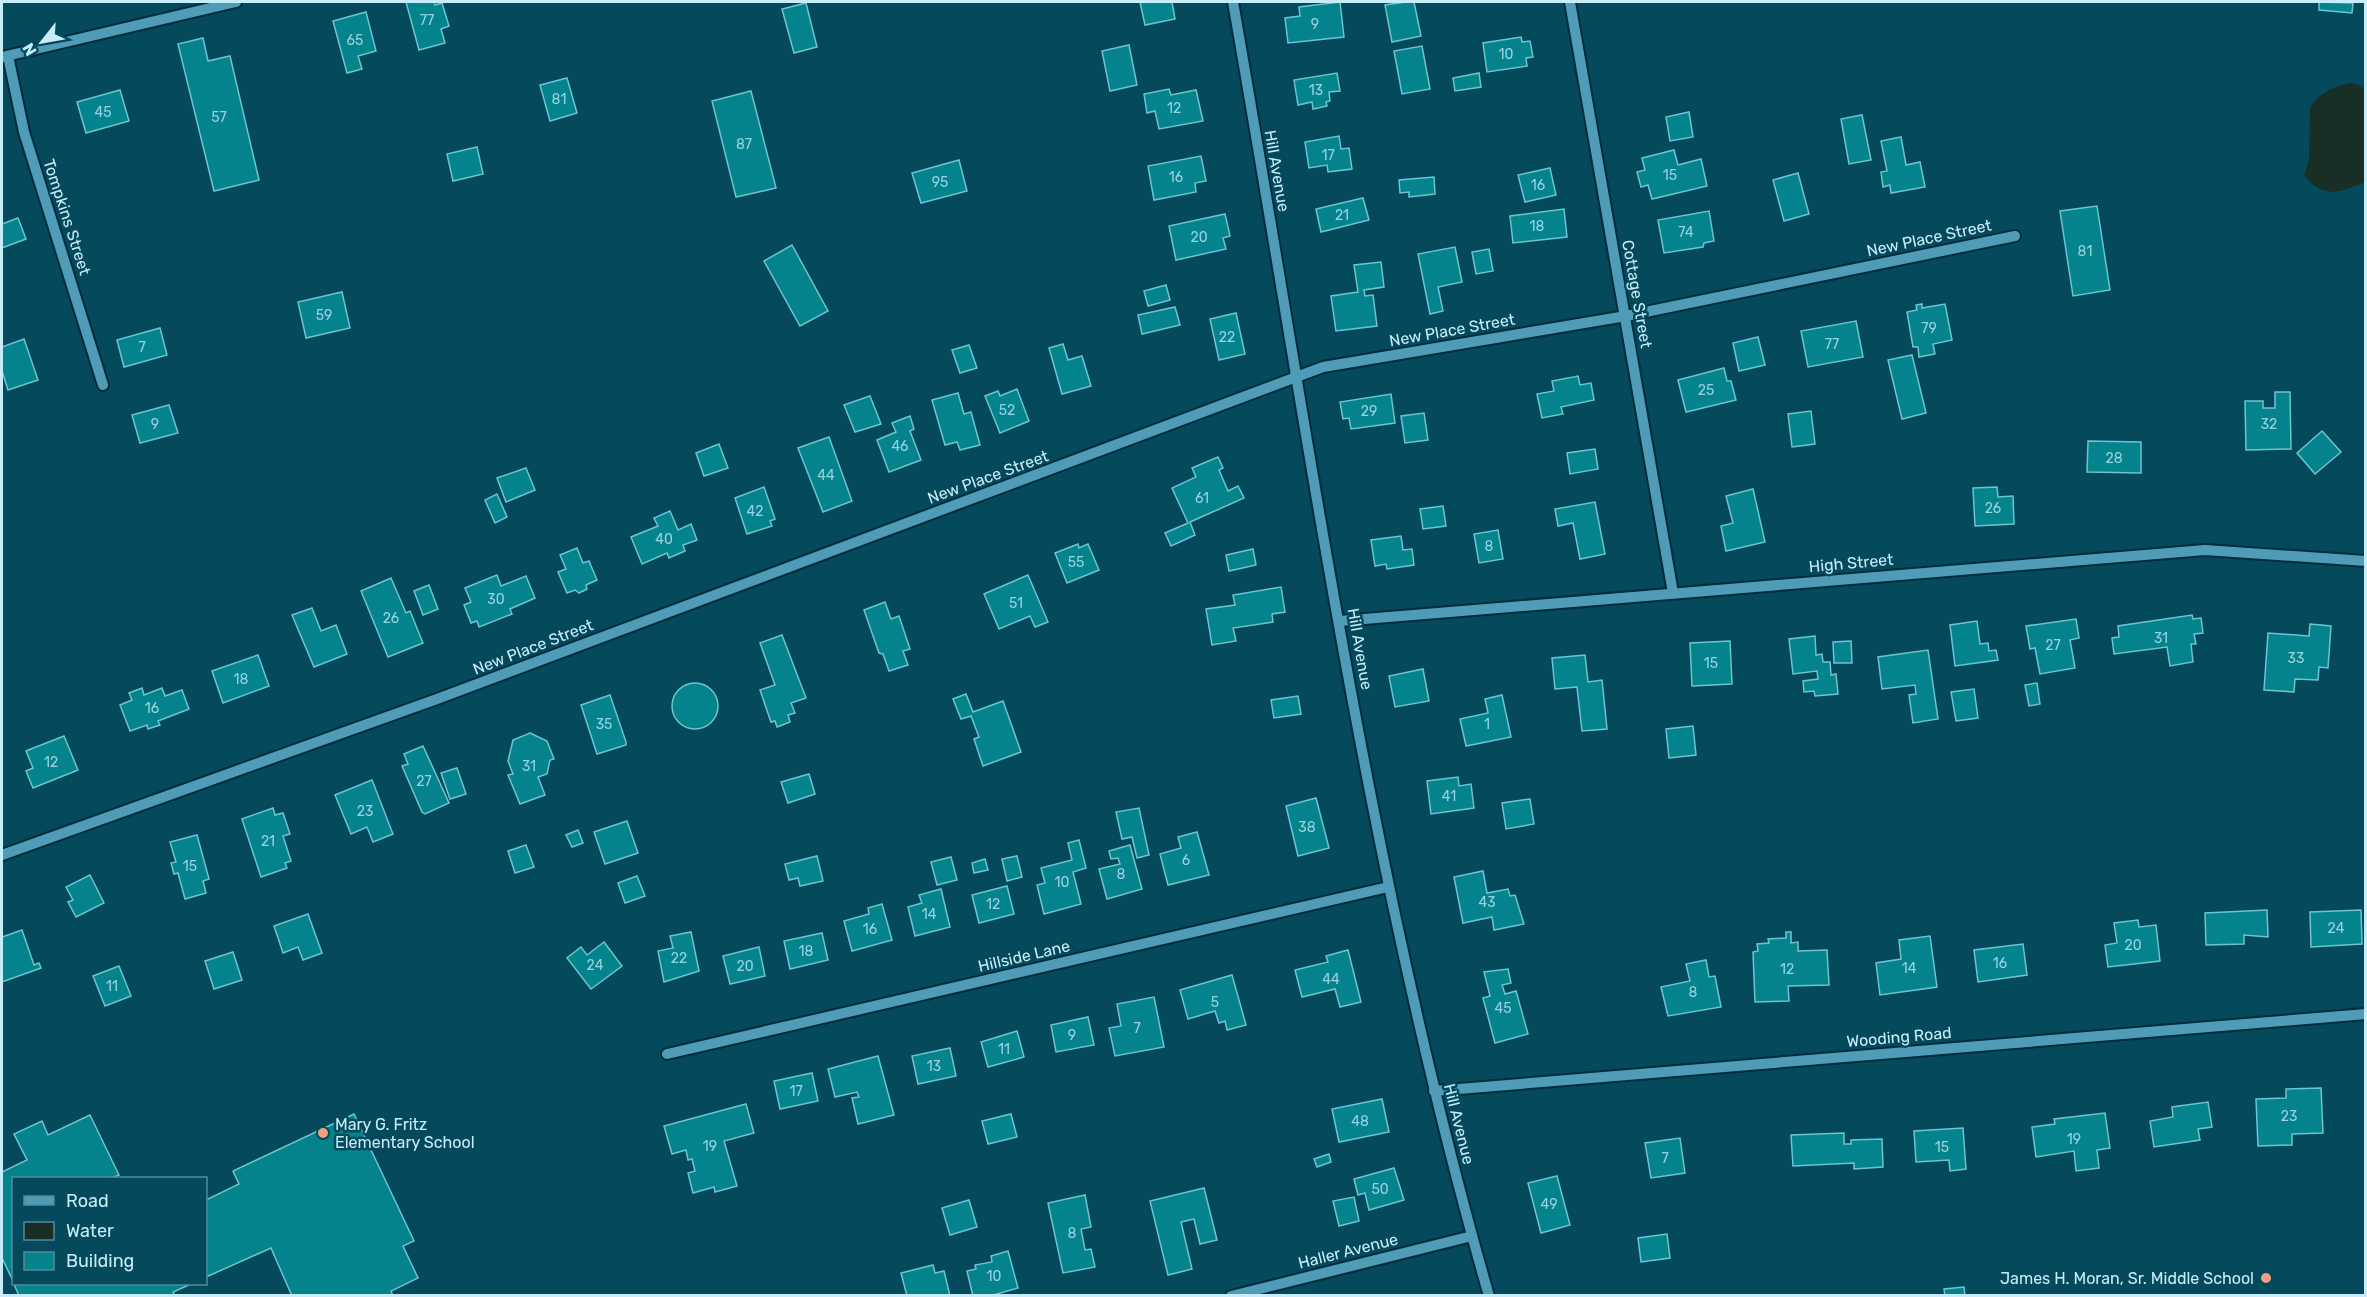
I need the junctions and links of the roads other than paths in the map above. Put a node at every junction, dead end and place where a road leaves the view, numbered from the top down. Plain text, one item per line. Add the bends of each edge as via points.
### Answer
1 (236, 2) edge
2 (1233, 2) edge
3 (1570, 2) edge
4 (5, 57) edge
5 (2015, 236) dead end
6 (1626, 315) junction
7 (1296, 376) junction
8 (103, 385) dead end
9 (2366, 561) edge
10 (1673, 593) junction
11 (1340, 621) junction
12 (2, 855) edge
13 (1388, 887) junction
14 (2366, 1014) edge
15 (667, 1054) dead end
16 (1434, 1091) junction
17 (1472, 1236) junction
18 (1231, 1296) edge
19 (1489, 1296) edge

1 - 4 street
2 - 7 street, Hill Avenue
3 - 6 street, Cottage Street
4 - 8 street, Tompkins Street via 24,132
5 - 6 street, New Place Street
6 - 7 street, New Place Street via 1323,367
6 - 10 street, Cottage Street
7 - 11 street, Hill Avenue
7 - 12 street, New Place Street via 437,699
9 - 10 street, High Street via 2205,550
10 - 11 street, High Street
11 - 13 street, Hill Avenue
13 - 15 street, Hillside Lane
13 - 16 street, Hill Avenue
14 - 16 street, Wooding Road
16 - 17 street, Hill Avenue
17 - 18 street, Haller Avenue
17 - 19 street, Hill Avenue

